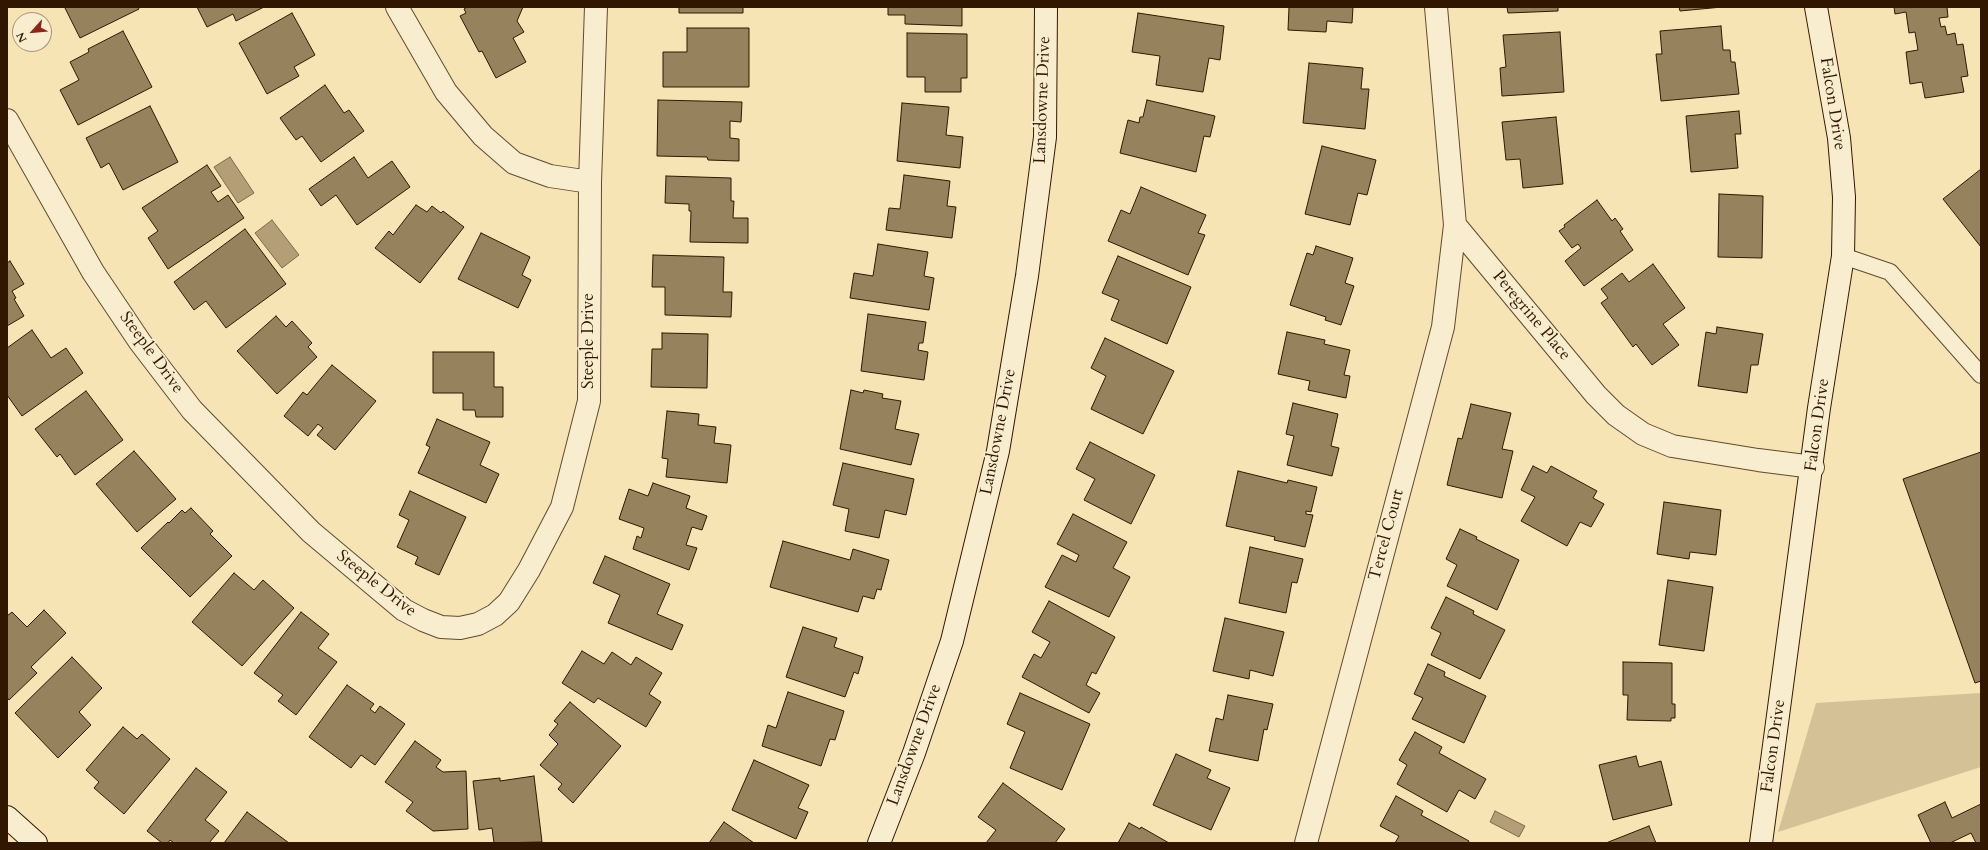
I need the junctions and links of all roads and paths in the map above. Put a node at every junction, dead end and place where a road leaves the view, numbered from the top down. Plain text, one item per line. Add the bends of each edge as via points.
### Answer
1 (397, 7) edge
2 (596, 7) edge
3 (1046, 7) edge
4 (1436, 7) edge
5 (1816, 7) edge
6 (7, 120) edge
7 (590, 182) junction
8 (1455, 225) junction
9 (1844, 256) junction
10 (1981, 375) edge
11 (1813, 467) junction
12 (10, 827) edge
13 (36, 843) edge
14 (879, 843) edge
15 (1306, 843) edge
16 (1760, 843) edge

1 - 7 street via 446,92 483,136 514,163 550,176
2 - 7 street, Steeple Drive
3 - 14 street, Lansdowne Drive via 1045,137 1027,276 998,451 952,641 914,753
4 - 8 street
5 - 9 street, Falcon Drive via 1839,138 1844,197
6 - 7 street, Steeple Drive via 93,272 140,342 192,410 311,532 404,610 441,627 460,628 478,624 495,615 509,602 562,507 589,401
8 - 11 street, Peregrine Place via 1596,395 1616,415 1643,434 1672,446
8 - 15 street, Tercel Court via 1443,327
9 - 10 lane via 1890,272
9 - 11 street, Falcon Drive via 1819,408
11 - 16 street, Falcon Drive
12 - 13 street

